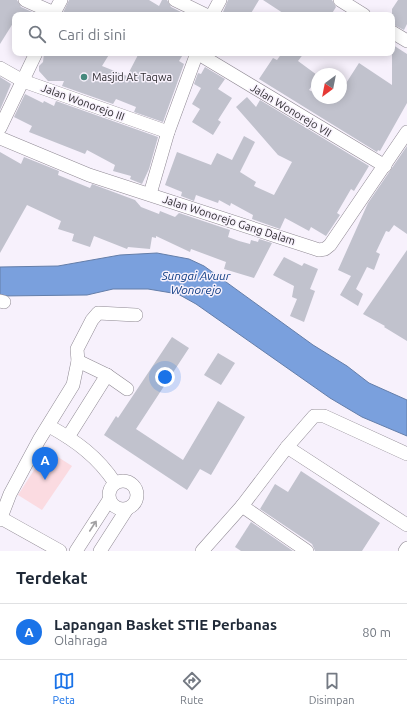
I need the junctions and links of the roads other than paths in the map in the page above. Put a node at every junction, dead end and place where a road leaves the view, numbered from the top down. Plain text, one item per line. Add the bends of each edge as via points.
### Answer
1 (25, 0) edge
2 (61, 0) edge
3 (175, 0) edge
4 (220, 0) edge
5 (340, 0) edge
6 (50, 12) edge
7 (55, 12) edge
8 (200, 12) edge
9 (214, 12) edge
10 (359, 12) edge
11 (395, 34) edge
12 (407, 41) edge
13 (35, 56) edge
14 (196, 56) edge
15 (202, 56) edge
16 (0, 68) edge
17 (23, 81) junction
18 (0, 128) edge
19 (168, 132) junction
20 (407, 132) edge
21 (0, 138) edge
22 (385, 166) junction
23 (150, 194) junction
24 (136, 315) dead end
25 (78, 361) junction
26 (107, 375) junction
27 (127, 389) dead end
28 (49, 426) junction
29 (68, 437) junction
30 (287, 447) junction
31 (407, 454) edge
32 (115, 483) junction
33 (109, 500) junction
34 (242, 506) junction
35 (127, 509) junction
36 (1, 519) edge
37 (407, 525) edge
38 (407, 548) edge
39 (55, 550) edge
40 (76, 551) edge
41 (100, 551) edge
42 (202, 551) edge
43 (307, 551) edge
44 (405, 551) edge

1 - 6 street
2 - 7 street
3 - 8 street
4 - 9 street
5 - 10 street
11 - 12 street
13 - 17 street
14 - 19 street, Jalan Wonorejo VII
15 - 22 street, Jalan Wonorejo VII
16 - 17 street, Jalan Wonorejo III
17 - 18 street
17 - 19 street, Jalan Wonorejo III
19 - 23 street, Jalan Wonorejo VII
20 - 22 street, Jalan Wonorejo Gang Dalam
21 - 23 street, Jalan Wonorejo Gang Dalam via 89,175
22 - 23 street, Jalan Wonorejo Gang Dalam via 330,245 319,250
24 - 25 street via 98,313 79,344
25 - 26 street
25 - 28 street via 73,384
26 - 27 street
26 - 29 street
28 - 29 street
28 - 36 street via 10,494
29 - 32 street via 96,459
30 - 31 street via 314,416 329,418
30 - 34 street
30 - 37 street
32 - 33 street via 110,488
32 - 35 street via 127,481 136,489 136,502
33 - 35 street via 116,508
40 -> 33 street
34 - 42 street
34 - 43 street
35 - 41 street
36 - 39 street
38 - 44 street

